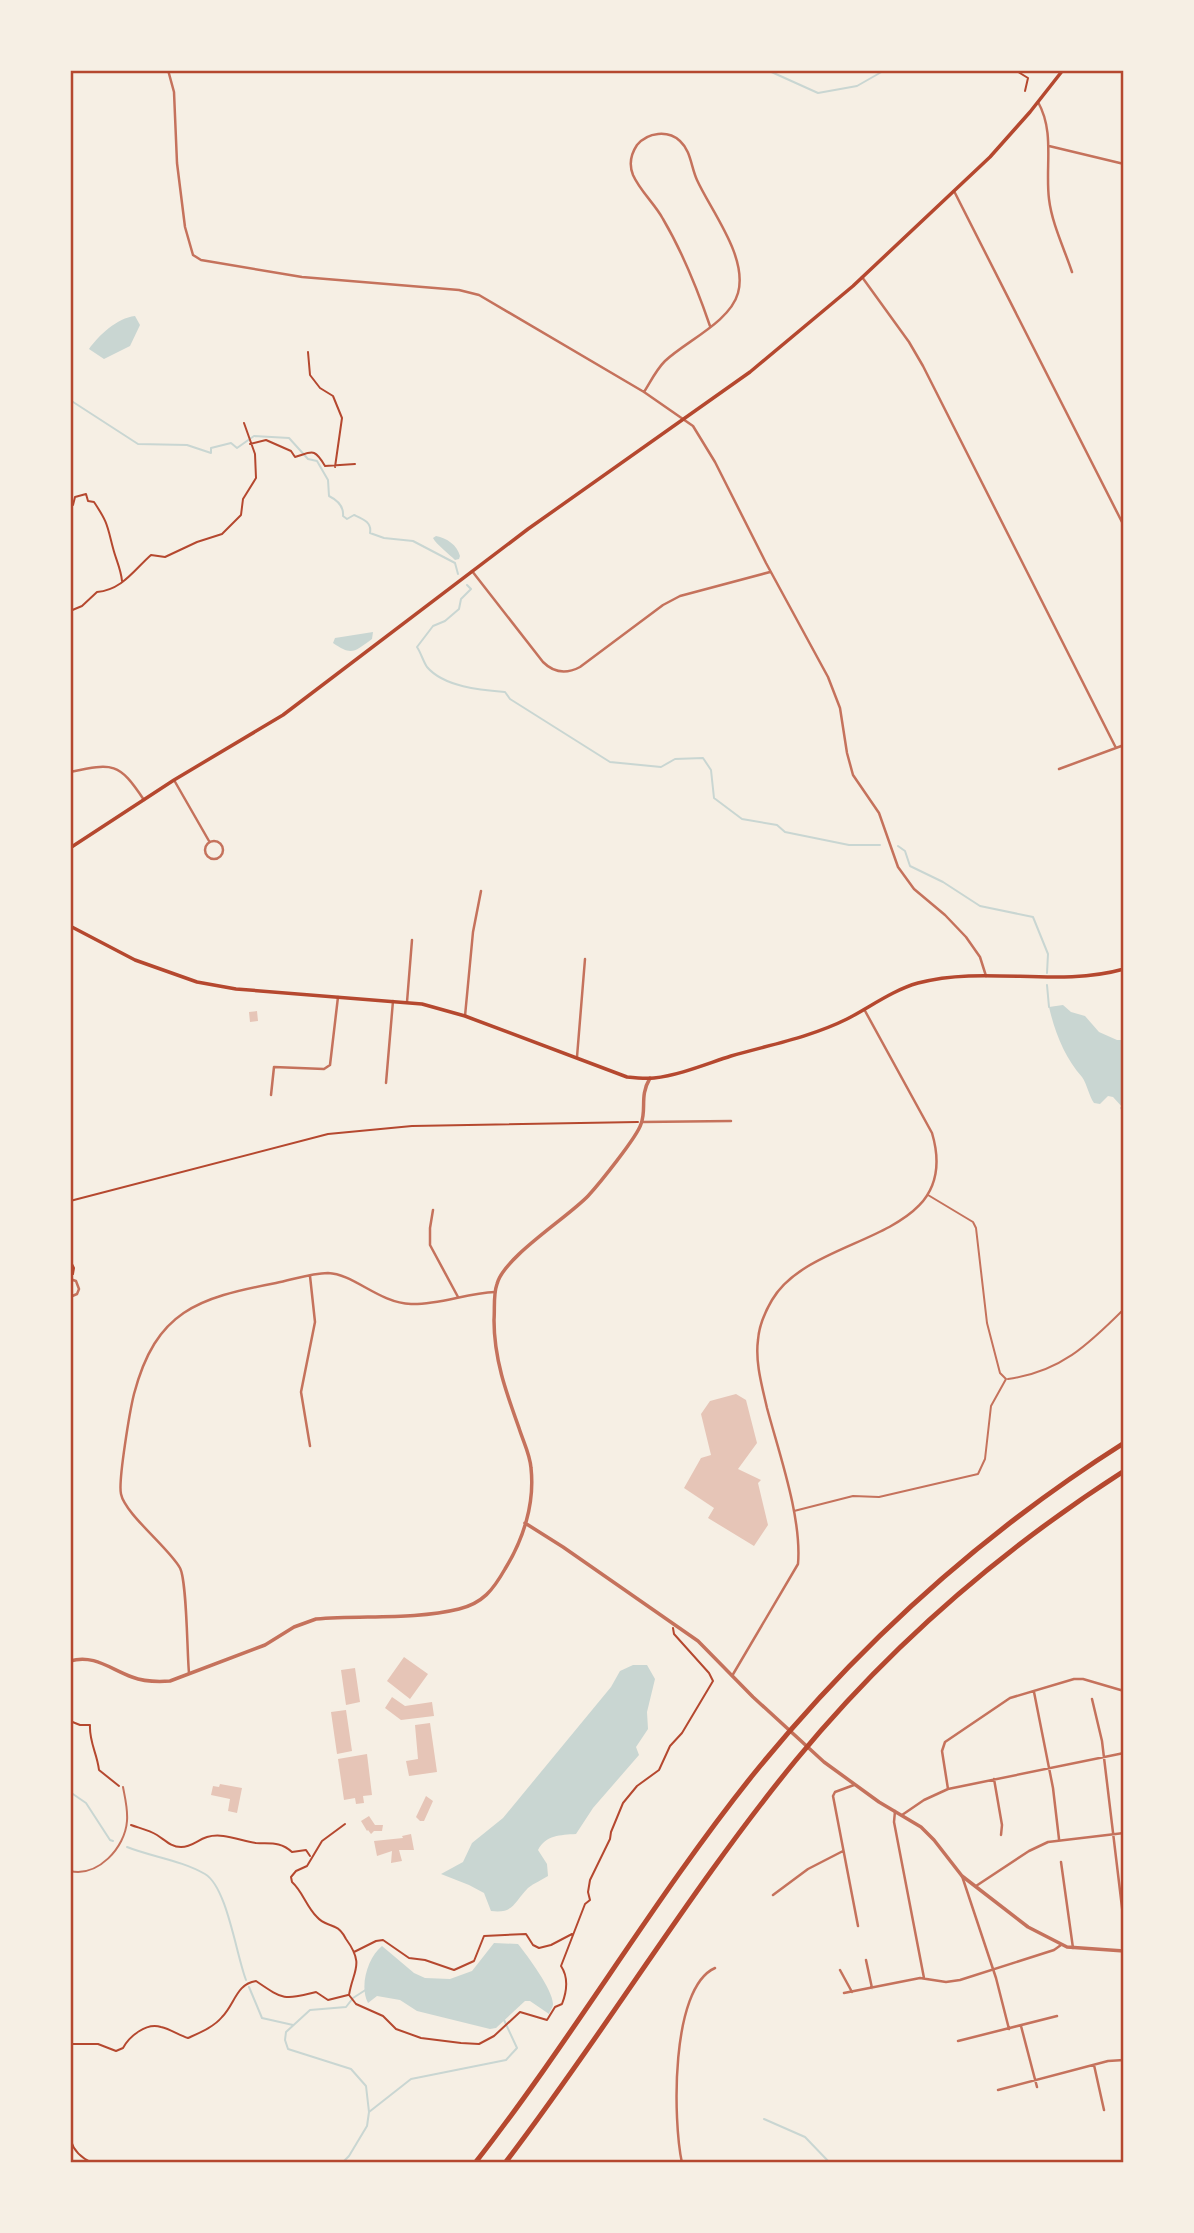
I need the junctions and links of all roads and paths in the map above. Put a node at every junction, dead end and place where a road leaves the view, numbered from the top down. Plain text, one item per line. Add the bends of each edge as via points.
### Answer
1 (168, 70) edge
2 (1003, 70) edge
3 (1009, 70) edge
4 (1015, 70) edge
5 (1063, 70) edge
6 (1025, 91) dead end
7 (1038, 102) junction
8 (1049, 146) junction
9 (1124, 164) edge
10 (954, 191) junction
11 (1072, 272) dead end
12 (862, 277) junction
13 (710, 326) junction
14 (308, 352) dead end
15 (644, 392) junction
16 (685, 419) junction
17 (244, 424) dead end
18 (250, 443) junction
19 (355, 464) dead end
20 (335, 467) junction
21 (70, 507) edge
22 (1124, 526) edge
23 (472, 571) junction
24 (771, 572) junction
25 (122, 582) junction
26 (70, 611) edge
27 (1124, 745) edge
28 (1116, 748) junction
29 (1059, 769) dead end
30 (70, 772) edge
31 (174, 780) junction
32 (144, 800) junction
33 (209, 841) junction
34 (70, 848) edge
35 (481, 891) dead end
36 (70, 926) edge
37 (412, 940) dead end
38 (585, 959) dead end
39 (1124, 969) edge
40 (986, 976) junction
41 (338, 997) junction
42 (393, 1001) junction
43 (407, 1002) junction
44 (864, 1009) junction
45 (465, 1016) junction
46 (577, 1057) junction
47 (650, 1078) junction
48 (386, 1083) dead end
49 (271, 1095) dead end
50 (731, 1121) dead end
51 (642, 1122) junction
52 (927, 1195) junction
53 (70, 1201) edge
54 (433, 1210) dead end
55 (70, 1260) edge
56 (310, 1276) junction
57 (71, 1279) edge
58 (495, 1292) junction
59 (70, 1297) edge
60 (458, 1297) junction
61 (1124, 1309) edge
62 (1006, 1380) junction
63 (1124, 1443) edge
64 (310, 1446) dead end
65 (1124, 1471) edge
66 (794, 1511) junction
67 (525, 1523) junction
68 (674, 1624) junction
69 (70, 1661) edge
70 (189, 1673) junction
71 (732, 1676) junction
72 (1124, 1691) edge
73 (1034, 1692) junction
74 (1092, 1699) dead end
75 (70, 1721) edge
76 (1124, 1753) edge
77 (1104, 1756) junction
78 (1049, 1768) junction
79 (994, 1779) junction
80 (854, 1785) junction
81 (122, 1786) joint
82 (948, 1789) junction
83 (895, 1811) junction
84 (902, 1815) junction
85 (345, 1824) dead end
86 (131, 1825) dead end
87 (1124, 1833) edge
88 (1001, 1835) dead end
89 (1114, 1835) junction
90 (1059, 1839) junction
91 (843, 1851) junction
92 (311, 1857) junction
93 (1061, 1862) dead end
94 (70, 1871) edge
95 (962, 1876) junction
96 (976, 1886) junction
97 (773, 1895) dead end
98 (1124, 1924) edge
99 (858, 1926) dead end
100 (573, 1933) junction
101 (1061, 1945) junction
102 (1073, 1948) junction
103 (1124, 1951) edge
104 (354, 1952) junction
105 (866, 1959) dead end
106 (715, 1968) dead end
107 (840, 1970) dead end
108 (993, 1970) junction
109 (924, 1978) junction
110 (872, 1987) junction
111 (852, 1992) junction
112 (844, 1993) dead end
113 (349, 1995) junction
114 (1057, 2016) dead end
115 (1021, 2026) junction
116 (1009, 2029) junction
117 (958, 2041) dead end
118 (70, 2044) edge
119 (1124, 2060) edge
120 (1094, 2065) junction
121 (1035, 2080) junction
122 (1037, 2087) dead end
123 (998, 2090) dead end
124 (1104, 2110) dead end
125 (71, 2141) edge
126 (92, 2163) edge
127 (475, 2163) edge
128 (505, 2163) edge
129 (682, 2163) edge

1 - 15 street via 186,227 193,254 201,260 302,277 468,291
2 - 3 path
4 - 6 path via 1028,78
5 - 7 main road
7 - 8 street
7 - 10 main road
8 - 9 street
8 - 11 street via 1051,209
10 - 12 main road
10 - 22 street
12 - 16 main road via 765,360
12 - 28 street via 923,366
13 - 13 street via 730,309 738,293 734,257 686,148 670,136 650,136 633,153 632,173 687,263
13 - 15 street via 667,360
14 - 20 path via 310,375 332,396 342,418
15 - 16 street
16 - 23 main road
16 - 24 street via 715,462
17 - 18 path
18 - 20 path via 265,440 292,451 295,457 305,452 318,455 326,466
18 - 25 path via 257,478 243,499 241,515 222,534 173,555 151,555
19 - 20 path
21 - 25 path via 75,497 86,494 88,501 94,502 108,523
23 - 24 street via 543,662 559,671 580,667 680,596
23 - 31 main road via 283,715
24 - 40 street via 836,694 853,775 882,818 898,867 914,889 966,937
25 - 26 path
27 - 28 street
28 - 29 street
30 - 32 street via 112,767 130,779
31 - 32 main road
31 - 33 street
32 - 34 main road
33 - 33 street via 205,854 218,858 222,845
35 - 45 street via 472,932
36 - 41 main road via 135,960 197,982
37 - 43 street
38 - 46 street
39 - 40 main road via 1055,978
40 - 44 main road via 915,984
41 - 42 main road
41 - 49 street via 327,1067 274,1067
42 - 43 main road
42 - 48 street
43 - 45 main road
44 - 47 main road via 802,1036
44 - 52 street via 932,1132 937,1160
45 - 46 main road
46 - 47 main road via 627,1077
47 - 51 street via 642,1102
50 - 51 street
51 - 53 path via 349,1130
51 - 58 street via 637,1135 589,1195 504,1270
52 - 62 lane via 976,1228 987,1323
52 - 66 street via 901,1221 795,1273 765,1313 758,1361
54 - 60 street via 430,1245
55 - 57 path via 74,1268
56 - 60 street via 328,1273 343,1277 400,1303 426,1304
56 - 64 street via 315,1322 302,1392
56 - 70 street via 201,1302 168,1326 142,1365 131,1406 121,1494 180,1568
57 - 59 street via 79,1289
58 - 60 street
58 - 67 street via 497,1361 531,1467
61 - 62 lane via 1086,1347 1064,1361
62 - 66 lane via 991,1406 985,1459 978,1474
63 - 127 highway via 1043,1497 962,1560 905,1610 804,1714 695,1854
65 - 128 highway via 996,1562 843,1707 752,1816
66 - 71 street via 798,1564
67 - 68 street
67 - 70 street via 517,1552 490,1593 477,1602 416,1614 316,1619 265,1645
68 - 71 street
68 - 100 path via 674,1634 713,1681 659,1770 623,1803 590,1880 590,1900
69 - 70 street via 91,1659 155,1682
71 - 80 street
72 - 73 street via 1078,1679
73 - 78 street
73 - 82 street via 1010,1698 943,1745
74 - 77 street
75 - 81 path via 90,1725 89,1740 99,1770
76 - 77 street
77 - 78 street
77 - 89 street
78 - 79 street
78 - 90 street
79 - 82 street
79 - 88 street
80 - 83 street
80 - 91 street via 833,1794
81 - 94 lane via 127,1823 119,1843 97,1868
82 - 84 street
83 - 84 street
83 - 109 street
84 - 95 street via 929,1835
85 - 92 path via 322,1841
86 - 92 path via 181,1847 206,1837 231,1837 271,1842 292,1852 306,1850
87 - 89 street
89 - 90 street
89 - 98 street
90 - 96 street via 1029,1851
91 - 97 street
91 - 99 street
92 - 104 path via 292,1882 314,1915 341,1932
93 - 102 street
95 - 96 street
95 - 108 street
96 - 101 street via 1028,1927
100 - 104 path via 539,1948 526,1934 484,1936 474,1961 454,1970 409,1958 383,1940
100 - 113 path via 561,1966 568,1989 562,2004 545,2021 520,2012 479,2044 421,2038 392,2027
101 - 102 street
101 - 108 street
102 - 103 street
104 - 113 path via 355,1979
105 - 110 street
106 - 129 street via 703,1976 692,1994 678,2052
107 - 111 street
108 - 109 street via 956,1981
108 - 116 street
109 - 110 street
110 - 111 street
111 - 112 street
113 - 118 path via 328,2000 316,1992 288,1999 252,1981 240,1987 222,2018 188,2038 153,2026 141,2029 116,2051 98,2044
114 - 115 street
115 - 116 street
115 - 121 street
116 - 117 street
119 - 120 street
120 - 121 street
120 - 124 street
121 - 122 street
121 - 123 street
125 - 126 path via 82,2158

